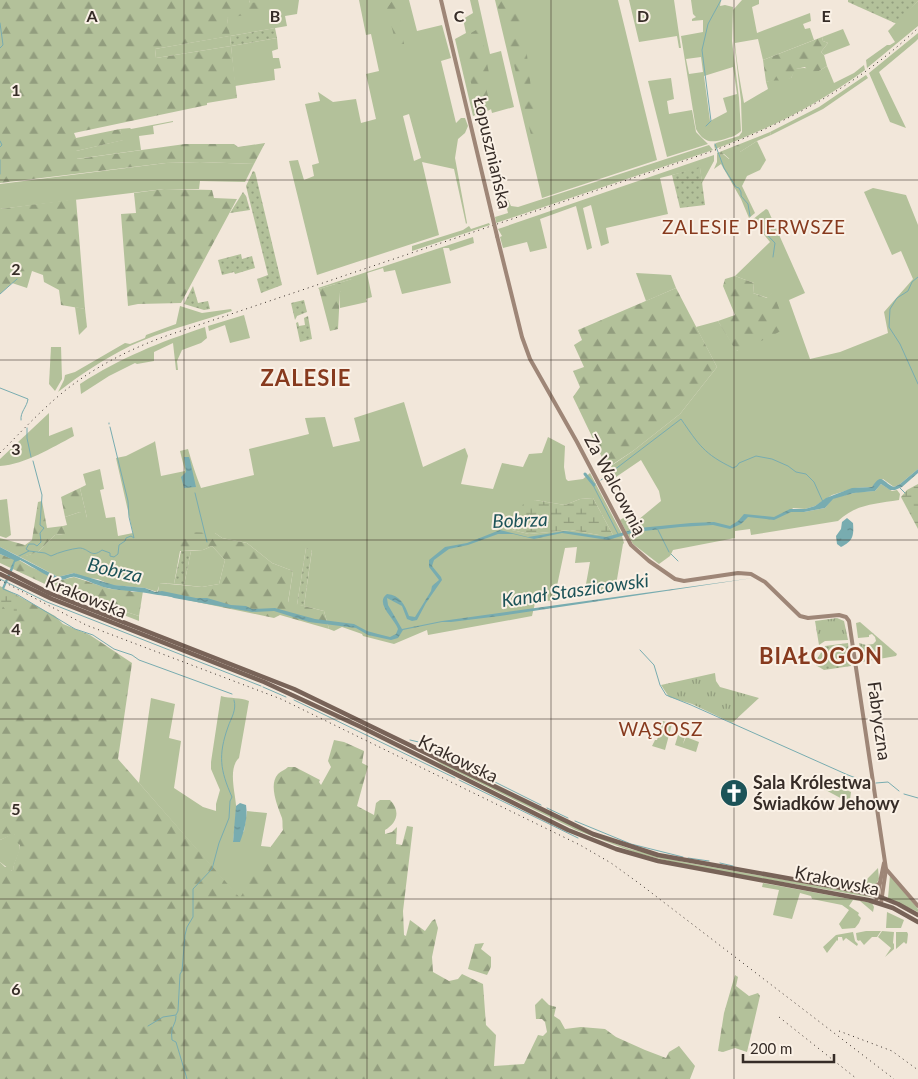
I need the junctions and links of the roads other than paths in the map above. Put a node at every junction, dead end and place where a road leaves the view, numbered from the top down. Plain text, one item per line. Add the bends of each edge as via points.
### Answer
1 (441, 0) edge
2 (516, 312) joint
3 (0, 568) edge
4 (0, 574) edge
5 (846, 617) joint
6 (885, 861) junction
7 (886, 869) junction
8 (880, 882) junction
9 (842, 888) junction
10 (879, 900) junction
11 (918, 906) edge
12 (918, 915) edge
13 (918, 922) edge

1 - 2 main road, Łopuszniańska, bridge
2 - 5 main road, Za Walcownią via 530,359 627,541 669,576 680,580 740,573 758,576 800,616 838,614
3 - 9 main road, Krakowska via 49,593 294,689 593,834 658,855
4 - 10 main road, Krakowska via 52,599 292,695 568,830 616,848 658,861
5 - 6 main road, Fabryczna via 850,626
6 - 7 main road, Fabryczna
6 - 8 main road, Fabryczna
7 - 10 main road, Fabryczna
7 - 11 main road
8 - 9 main road via 870,888
8 - 10 main road, Fabryczna
9 - 10 main road, Krakowska
10 - 12 main road, Krakowska via 898,904
10 - 13 main road, Krakowska

